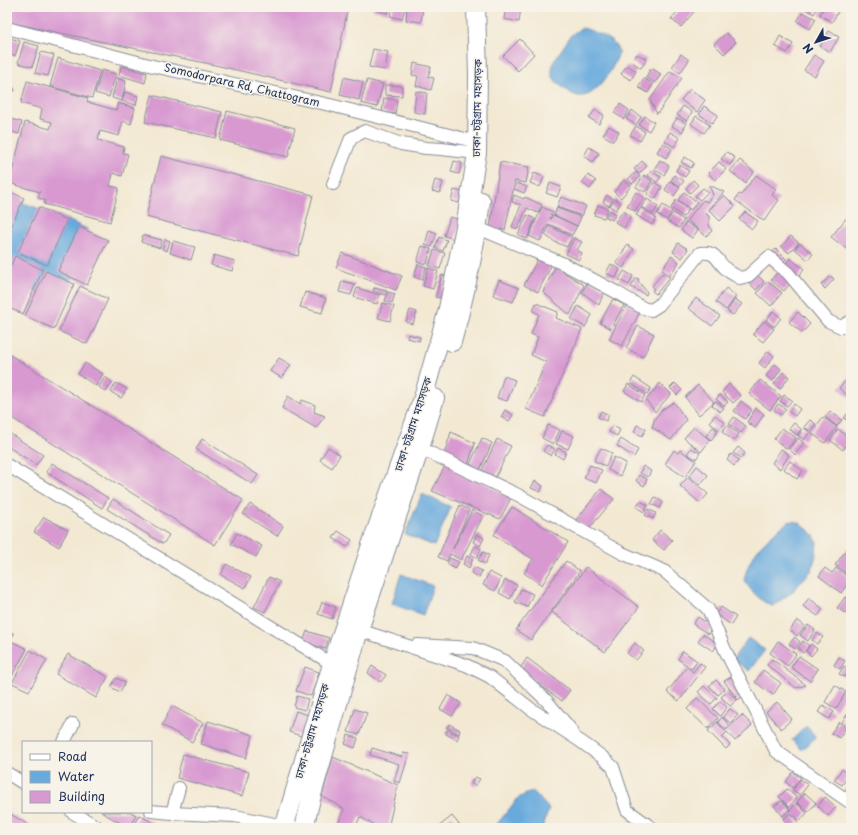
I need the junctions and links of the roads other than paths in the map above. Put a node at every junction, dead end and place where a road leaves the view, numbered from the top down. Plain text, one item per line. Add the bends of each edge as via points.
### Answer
1 (476, 7) edge
2 (489, 7) edge
3 (7, 28) edge
4 (477, 147) junction
5 (334, 184) dead end
6 (478, 228) junction
7 (851, 321) edge
8 (420, 448) junction
9 (7, 464) edge
10 (359, 630) junction
11 (403, 645) junction
12 (332, 664) junction
13 (73, 724) dead end
14 (64, 741) edge
15 (580, 741) junction
16 (7, 773) edge
17 (22, 782) edge
18 (179, 788) dead end
19 (851, 804) edge
20 (152, 811) edge
21 (74, 813) edge
22 (172, 813) junction
23 (287, 827) edge
24 (99, 828) edge
25 (304, 828) edge
26 (652, 828) edge

1 - 4 highway, ঢাকা-চট্টগ্রাম মহাসড়ক
2 - 6 highway, ঢাকা-চট্টগ্রাম মহাসড়ক via 488,153
3 - 4 street, Somodorpara Rd, Chattogram via 153,66 330,105
4 - 5 street via 426,148 401,144 365,132 350,138
4 - 12 highway, ঢাকা-চট্টগ্রাম মহাসড়ক via 464,235 447,312 423,398
6 - 7 street via 564,264 651,310 659,305 700,253 714,254 726,270 740,278 748,276 769,257 788,273 828,321 840,327
6 - 8 highway, ঢাকা-চট্টগ্রাম মহাসড়ক via 460,313
8 - 10 highway, ঢাকা-চট্টগ্রাম মহাসড়ক
8 - 19 street via 518,495 622,554 664,571 708,609 725,650 776,752
9 - 12 street
10 - 11 street
10 - 25 highway, ঢাকা-চট্টগ্রাম মহাসড়ক
11 - 15 street via 466,665 490,676 531,709
11 - 15 street via 473,648 505,661 546,700
12 - 23 highway, ঢাকা-চট্টগ্রাম মহাসড়ক
13 - 14 street
15 - 26 street via 613,767 627,810
16 - 17 street
18 - 22 street
20 - 22 street
21 - 24 street
22 - 23 street via 234,816

